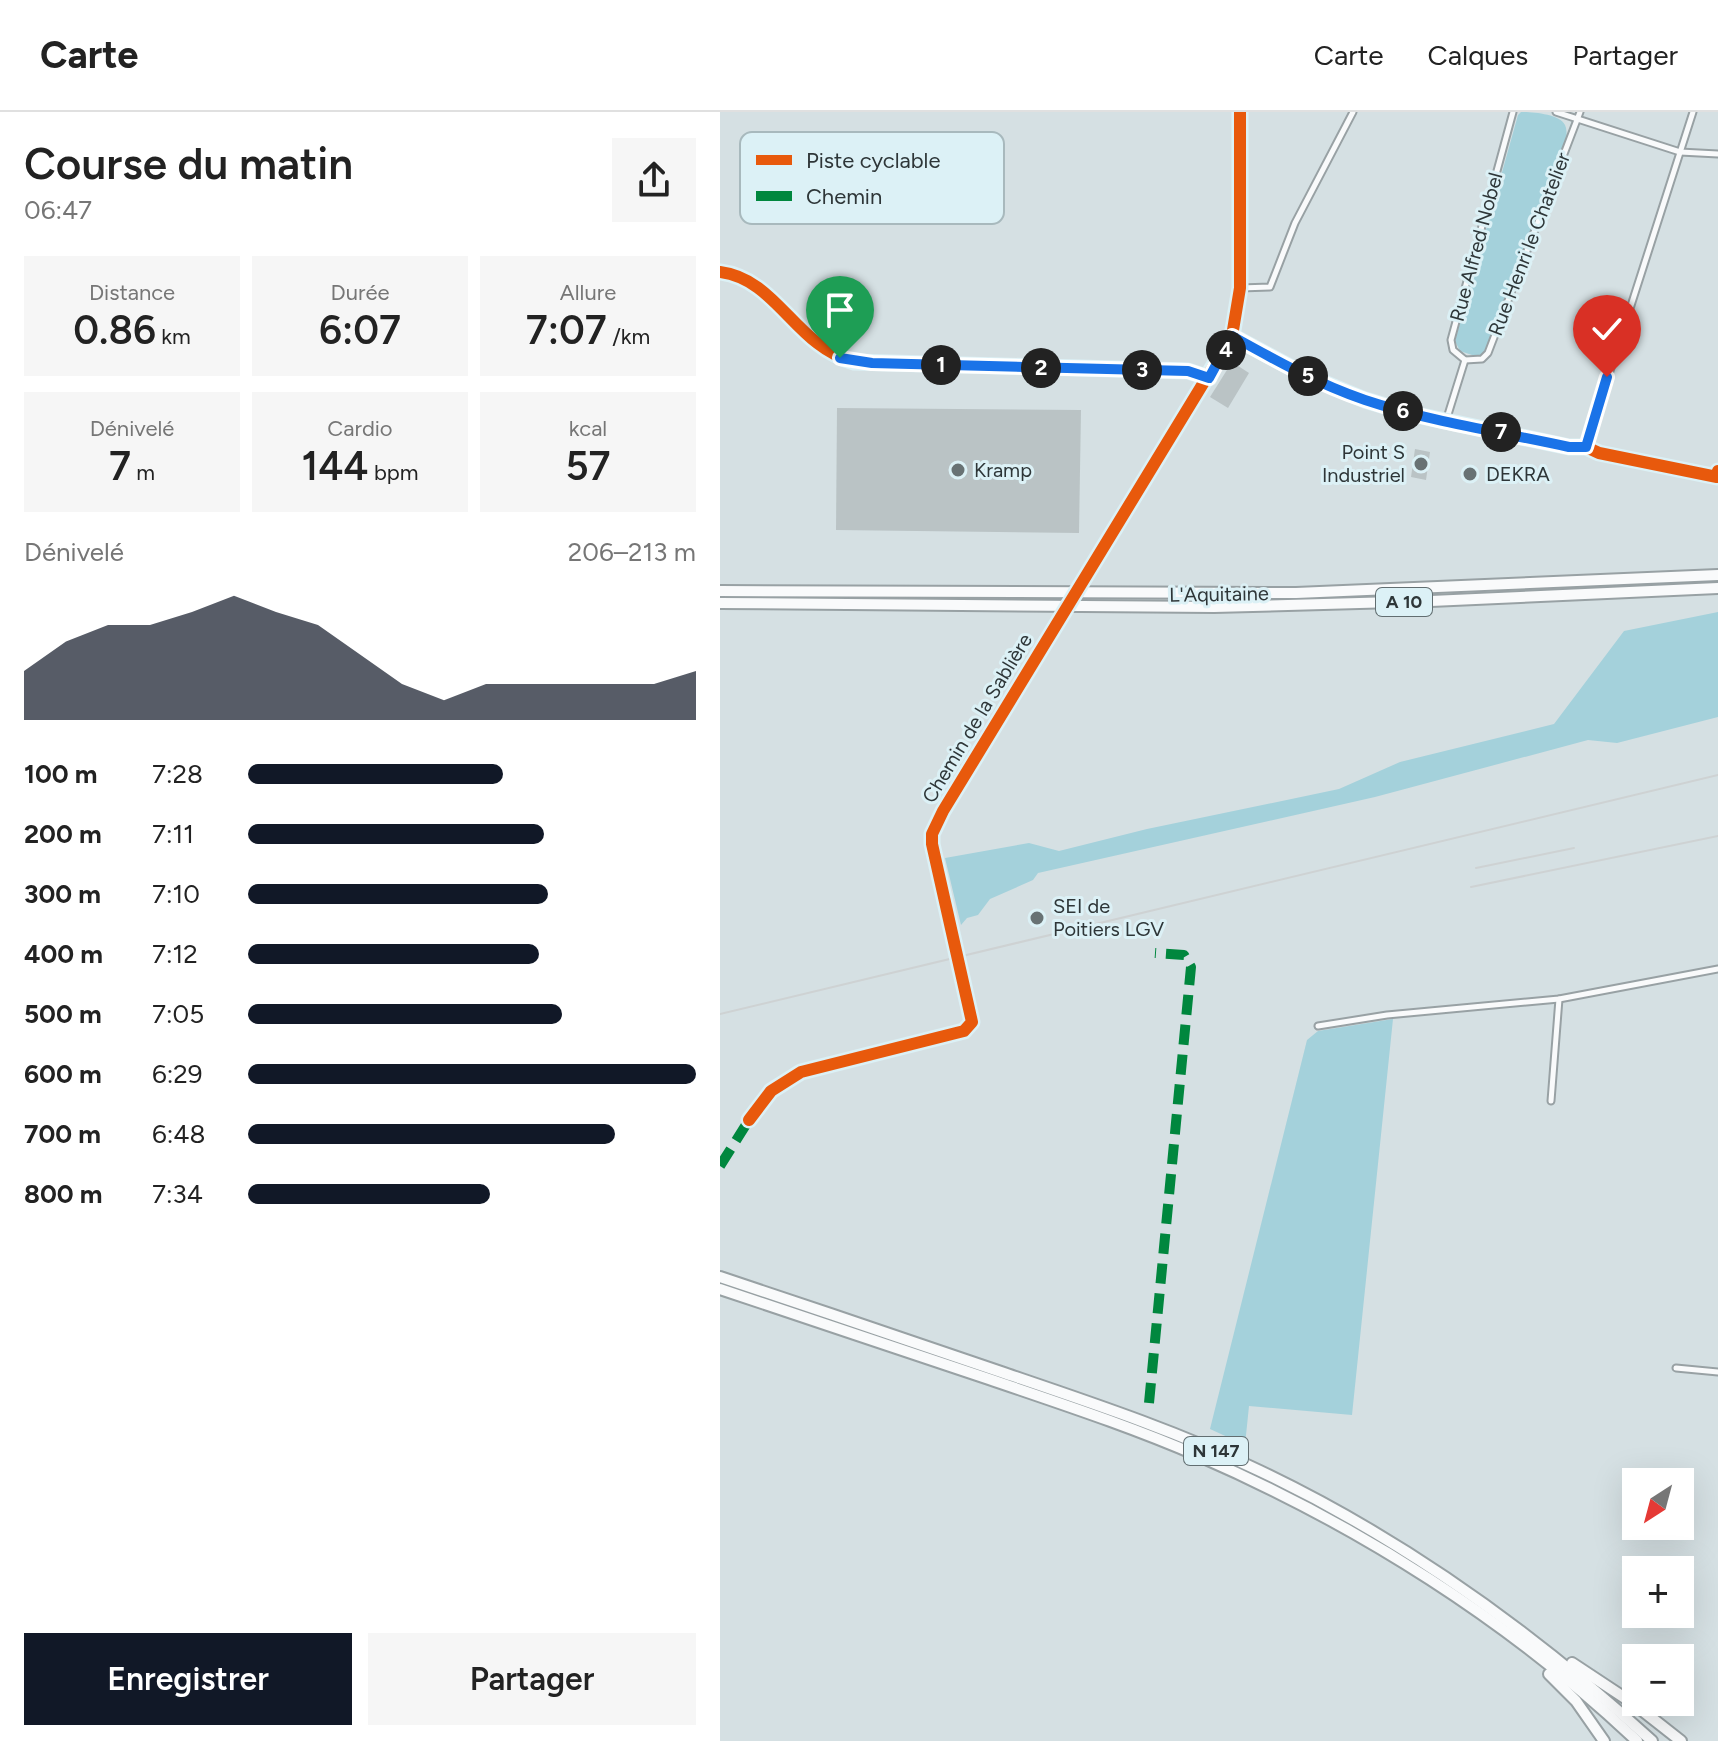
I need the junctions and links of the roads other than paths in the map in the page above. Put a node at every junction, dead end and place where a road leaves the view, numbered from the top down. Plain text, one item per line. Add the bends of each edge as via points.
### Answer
1 (1240, 112) edge
2 (1353, 112) edge
3 (1513, 112) edge
4 (1556, 112) edge
5 (1693, 112) edge
6 (1578, 115) edge
7 (1680, 152) junction
8 (1718, 154) edge
9 (720, 272) edge
10 (1240, 288) junction
11 (1232, 336) junction
12 (1465, 360) junction
13 (1209, 378) junction
14 (1446, 421) junction
15 (1586, 447) junction
16 (1718, 471) edge
17 (1717, 477) edge
18 (1718, 575) edge
19 (1081, 585) dead end
20 (1718, 588) edge
21 (720, 591) edge
22 (720, 603) edge
23 (1064, 613) dead end
24 (1718, 969) edge
25 (1559, 999) junction
26 (1318, 1026) dead end
27 (1551, 1101) dead end
28 (749, 1120) dead end
29 (720, 1277) edge
30 (720, 1289) edge
31 (1676, 1368) dead end
32 (1718, 1372) edge
33 (1505, 1632) junction
34 (1529, 1637) junction
35 (1604, 1741) edge
36 (1637, 1741) edge
37 (1652, 1741) edge
38 (1681, 1741) edge

1 - 10 street
2 - 10 street via 1295,223 1270,287
3 - 12 street, Rue Alfred Nobel via 1451,340 1453,350
4 - 6 street
5 - 7 street
6 - 7 street
6 - 12 street, Rue Henri le Chatelier via 1488,353
7 - 8 street
7 - 15 street
9 - 13 street via 751,281 818,346 854,362 1188,371
10 - 11 street
11 - 13 street
11 - 14 street via 1349,394
12 - 14 street
13 - 19 street
14 - 15 street
15 - 17 street
16 - 17 street
18 - 21 highway, L'Aquitaine / A 10 via 1296,593
20 - 22 highway, L'Aquitaine / A 10 via 1214,607
23 - 28 street, Chemin de la Sablière, bridge via 936,823 932,844 973,1018 964,1031 801,1072 771,1091
24 - 25 street
25 - 26 street
25 - 27 street
29 - 34 highway, N 147 via 1103,1407 1262,1471 1417,1559
30 - 33 highway, N 147 via 1095,1415 1199,1456 1350,1531
31 - 32 street
33 - 35 highway, N 147 via 1576,1701
33 - 36 highway, N 147
34 - 37 highway, N 147
34 - 38 highway via 1538,1638

